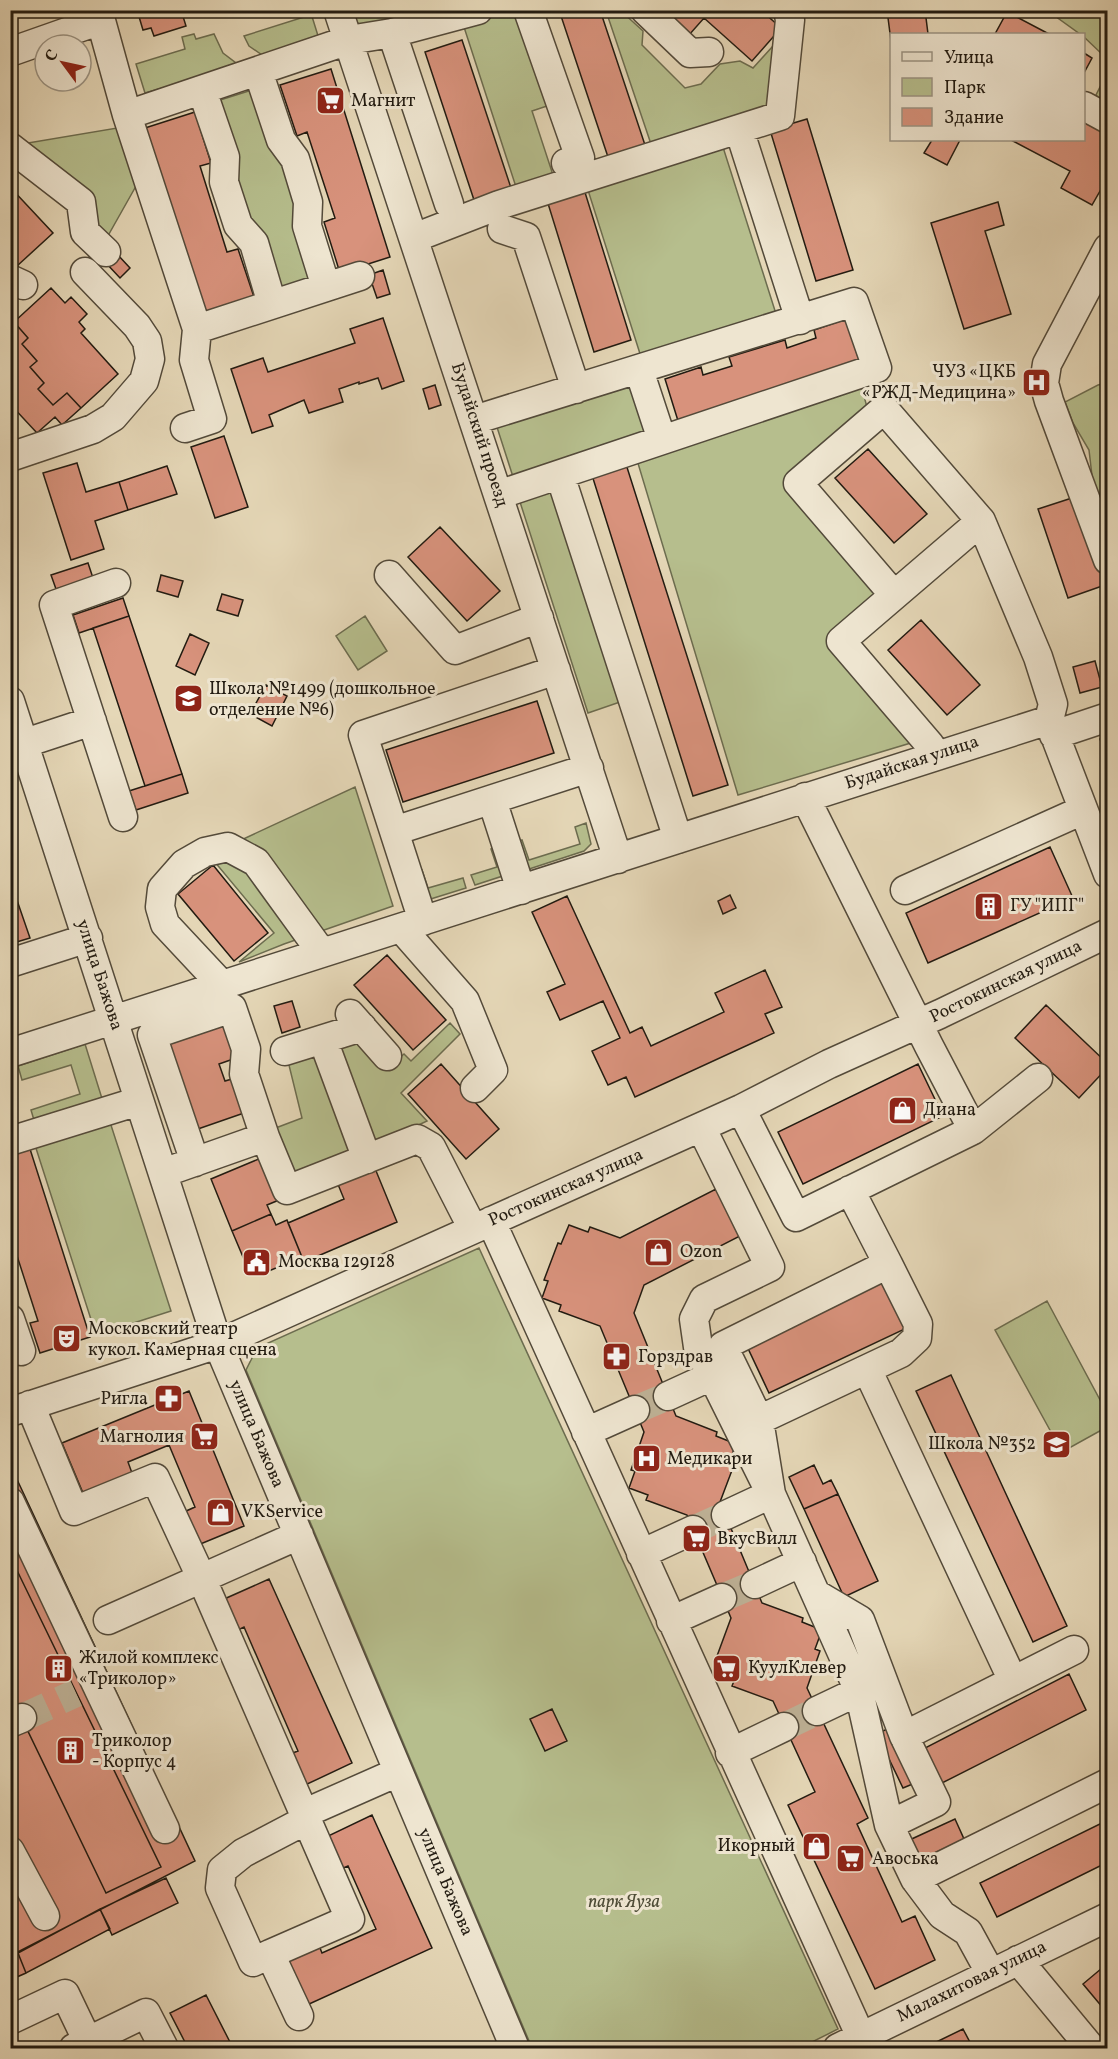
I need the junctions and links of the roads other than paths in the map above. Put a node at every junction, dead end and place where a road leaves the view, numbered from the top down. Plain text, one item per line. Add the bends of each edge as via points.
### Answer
1 (338, 10) edge
2 (478, 10) edge
3 (528, 10) edge
4 (645, 10) edge
5 (788, 10) edge
6 (99, 15) edge
7 (392, 33) junction
8 (349, 40) junction
9 (10, 52) edge
10 (709, 52) dead end
11 (258, 71) junction
12 (202, 90) junction
13 (1085, 107) edge
14 (127, 115) junction
15 (1107, 119) edge
16 (739, 129) junction
17 (10, 147) edge
18 (566, 163) dead end
19 (449, 204) dead end
20 (502, 229) dead end
21 (414, 238) junction
22 (106, 252) dead end
23 (1104, 266) edge
24 (85, 272) dead end
25 (360, 276) dead end
26 (326, 287) junction
27 (272, 304) junction
28 (800, 320) junction
29 (197, 329) junction
30 (639, 370) junction
31 (576, 389) junction
32 (474, 420) junction
33 (185, 428) dead end
34 (662, 440) junction
35 (12, 450) edge
36 (560, 475) junction
37 (498, 495) junction
38 (981, 521) junction
39 (1107, 560) edge
40 (389, 574) dead end
41 (116, 584) dead end
42 (894, 595) junction
43 (539, 618) junction
44 (556, 670) junction
45 (10, 701) edge
46 (1107, 717) edge
47 (92, 721) junction
48 (1051, 727) junction
49 (17, 745) edge
50 (933, 756) junction
51 (589, 768) junction
52 (805, 797) junction
53 (492, 800) junction
54 (1083, 810) junction
55 (123, 817) dead end
56 (394, 831) junction
57 (678, 839) junction
58 (618, 859) junction
59 (1107, 874) edge
60 (521, 890) junction
61 (905, 890) dead end
62 (412, 925) junction
63 (1107, 933) edge
64 (88, 938) junction
65 (322, 953) junction
66 (10, 963) edge
67 (222, 985) junction
68 (113, 1019) junction
69 (918, 1024) junction
70 (322, 1040) junction
71 (285, 1051) dead end
72 (10, 1053) edge
73 (387, 1056) dead end
74 (1038, 1078) dead end
75 (475, 1088) dead end
76 (140, 1101) junction
77 (741, 1109) junction
78 (701, 1127) junction
79 (973, 1130) junction
80 (265, 1137) junction
81 (10, 1141) edge
82 (367, 1159) junction
83 (195, 1161) junction
84 (163, 1173) junction
85 (850, 1190) junction
86 (482, 1225) junction
87 (888, 1264) junction
88 (10, 1319) edge
89 (218, 1344) junction
90 (21, 1351) dead end
91 (867, 1369) junction
92 (722, 1371) junction
93 (668, 1396) tunnel mouth
94 (20, 1409) edge
95 (635, 1410) tunnel mouth
96 (759, 1420) junction
97 (586, 1432) junction
98 (771, 1494) junction
99 (10, 1502) edge
100 (726, 1515) tunnel mouth
101 (693, 1530) tunnel mouth
102 (298, 1535) junction
103 (641, 1554) junction
104 (802, 1562) junction
105 (201, 1577) junction
106 (754, 1584) tunnel mouth
107 (816, 1594) junction
108 (722, 1598) tunnel mouth
109 (108, 1620) dead end
110 (671, 1621) junction
111 (1074, 1650) dead end
112 (1013, 1681) junction
113 (859, 1690) junction
114 (818, 1711) tunnel mouth
115 (784, 1727) tunnel mouth
116 (904, 1736) junction
117 (730, 1754) junction
118 (398, 1772) junction
119 (1107, 1783) edge
120 (305, 1817) junction
121 (890, 1825) junction
122 (165, 1829) dead end
123 (10, 1851) edge
124 (926, 1873) junction
125 (45, 1916) dead end
126 (1107, 1917) edge
127 (270, 1954) junction
128 (1018, 1960) junction
129 (991, 1974) junction
130 (299, 2016) dead end
131 (10, 2020) edge
132 (81, 2045) edge
133 (854, 2045) edge
134 (164, 2049) edge
135 (514, 2049) edge
136 (1091, 2049) edge

1 - 8 street, Будайский проезд
2 - 7 street
3 - 18 street via 580,158
4 - 10 street via 690,53
5 - 16 street via 780,116
6 - 9 street
6 - 14 street
7 - 8 street
7 - 19 street
8 - 11 street
8 - 21 street, Будайский проезд
11 - 12 street
11 - 26 street via 280,140 295,159 308,202 307,226
12 - 14 street
12 - 27 street via 225,157 224,182 238,225 254,243
13 - 15 street
14 - 29 street
16 - 21 street via 500,205
16 - 28 street
17 - 22 street via 81,202 85,232
20 - 31 street via 526,237
21 - 32 street, Будайский проезд
23 - 39 street via 1047,364 1044,383
24 - 35 street via 147,341 150,359 144,381 113,417 93,429
25 - 26 street
26 - 27 street
27 - 29 street
28 - 30 street
28 - 34 street via 854,302 877,368
29 - 33 street via 194,360 212,419
30 - 31 street
30 - 34 street
31 - 32 street
32 - 37 street, Будайский проезд
34 - 36 street
36 - 37 street
36 - 57 street
37 - 43 street, Будайский проезд
38 - 42 street
38 - 42 street via 884,409 798,483
38 - 48 street via 1038,657 1053,704
40 - 43 street via 455,650
41 - 47 street via 54,605
42 - 50 street via 841,641 930,745
43 - 44 street, Будайский проезд
44 - 51 street, Будайский проезд
44 - 56 street via 363,735
45 - 49 street, улица Бажова
46 - 48 street, Будайская улица
47 - 49 street
47 - 55 street
48 - 50 street, Будайская улица
48 - 54 street
49 - 64 street, улица Бажова
50 - 52 street, Будайская улица
51 - 53 street
51 - 58 street, Будайский проезд
52 - 57 street, Будайская улица
52 - 69 street
53 - 56 street
53 - 60 street
54 - 59 street
54 - 61 street
56 - 62 street
57 - 58 street, Будайская улица
58 - 60 street, Будайская улица
60 - 62 street, Будайская улица
62 - 65 street, Будайская улица
62 - 75 street via 465,1001 493,1070
63 - 69 street, Ростокинская улица
64 - 66 street
64 - 68 street, улица Бажова
65 - 67 street, Будайская улица
65 - 67 street via 256,862 228,848 205,852 184,864 162,889 160,907 165,924
67 - 68 street, Будайская улица
68 - 72 street, Будайская улица
68 - 76 street, улица Бажова
69 - 77 street, Ростокинская улица
69 - 79 street
70 - 71 street
70 - 73 street via 355,1020
70 - 82 street
74 - 79 street
76 - 81 street
76 - 84 street, улица Бажова
77 - 78 street, Ростокинская улица
77 - 85 street via 796,1217
78 - 86 street, Ростокинская улица
78 - 92 street via 770,1267 704,1299 694,1319 698,1347
79 - 85 street
80 - 82 street via 287,1190
80 - 83 street
80 - 83 street via 244,1074 246,1049 232,1008 152,1035
82 - 86 street via 417,1139 431,1147
83 - 84 street
84 - 89 street, улица Бажова
85 - 87 street
86 - 89 street, Ростокинская улица
86 - 97 street
87 - 91 street via 918,1323 917,1338 901,1353
87 - 92 street via 723,1346
88 - 90 street
89 - 94 street, Ростокинская улица
89 - 102 street, улица Бажова
91 - 96 street
91 - 112 street
92 - 93 street
92 - 96 street
92 - 98 street
94 - 105 street via 74,1511 155,1478
95 - 97 street
96 - 98 street
97 - 103 street
98 - 100 street
98 - 104 street
99 - 122 street via 86,1688
101 - 103 street
102 - 105 street
102 - 118 street, улица Бажова
103 - 110 street
104 - 106 street
104 - 107 street
105 - 109 street
105 - 120 street
107 - 113 street
107 - 116 street via 860,1620
108 - 110 street
110 - 117 street
111 - 112 street
112 - 116 street
113 - 114 street
113 - 121 street
115 - 117 street
116 - 121 street via 936,1802
117 - 133 street
118 - 120 street
118 - 135 street, улица Бажова
119 - 124 street
120 - 127 street via 350,1919
120 - 127 street via 243,1852 222,1870 220,1888 253,1962
121 - 124 street
123 - 125 street
124 - 129 street via 942,1915 968,1932
126 - 128 street, Малахитовая улица
127 - 130 street
128 - 129 street, Малахитовая улица
128 - 136 street
129 - 133 street, Малахитовая улица
131 - 132 street via 65,1994
132 - 134 street via 146,2013

